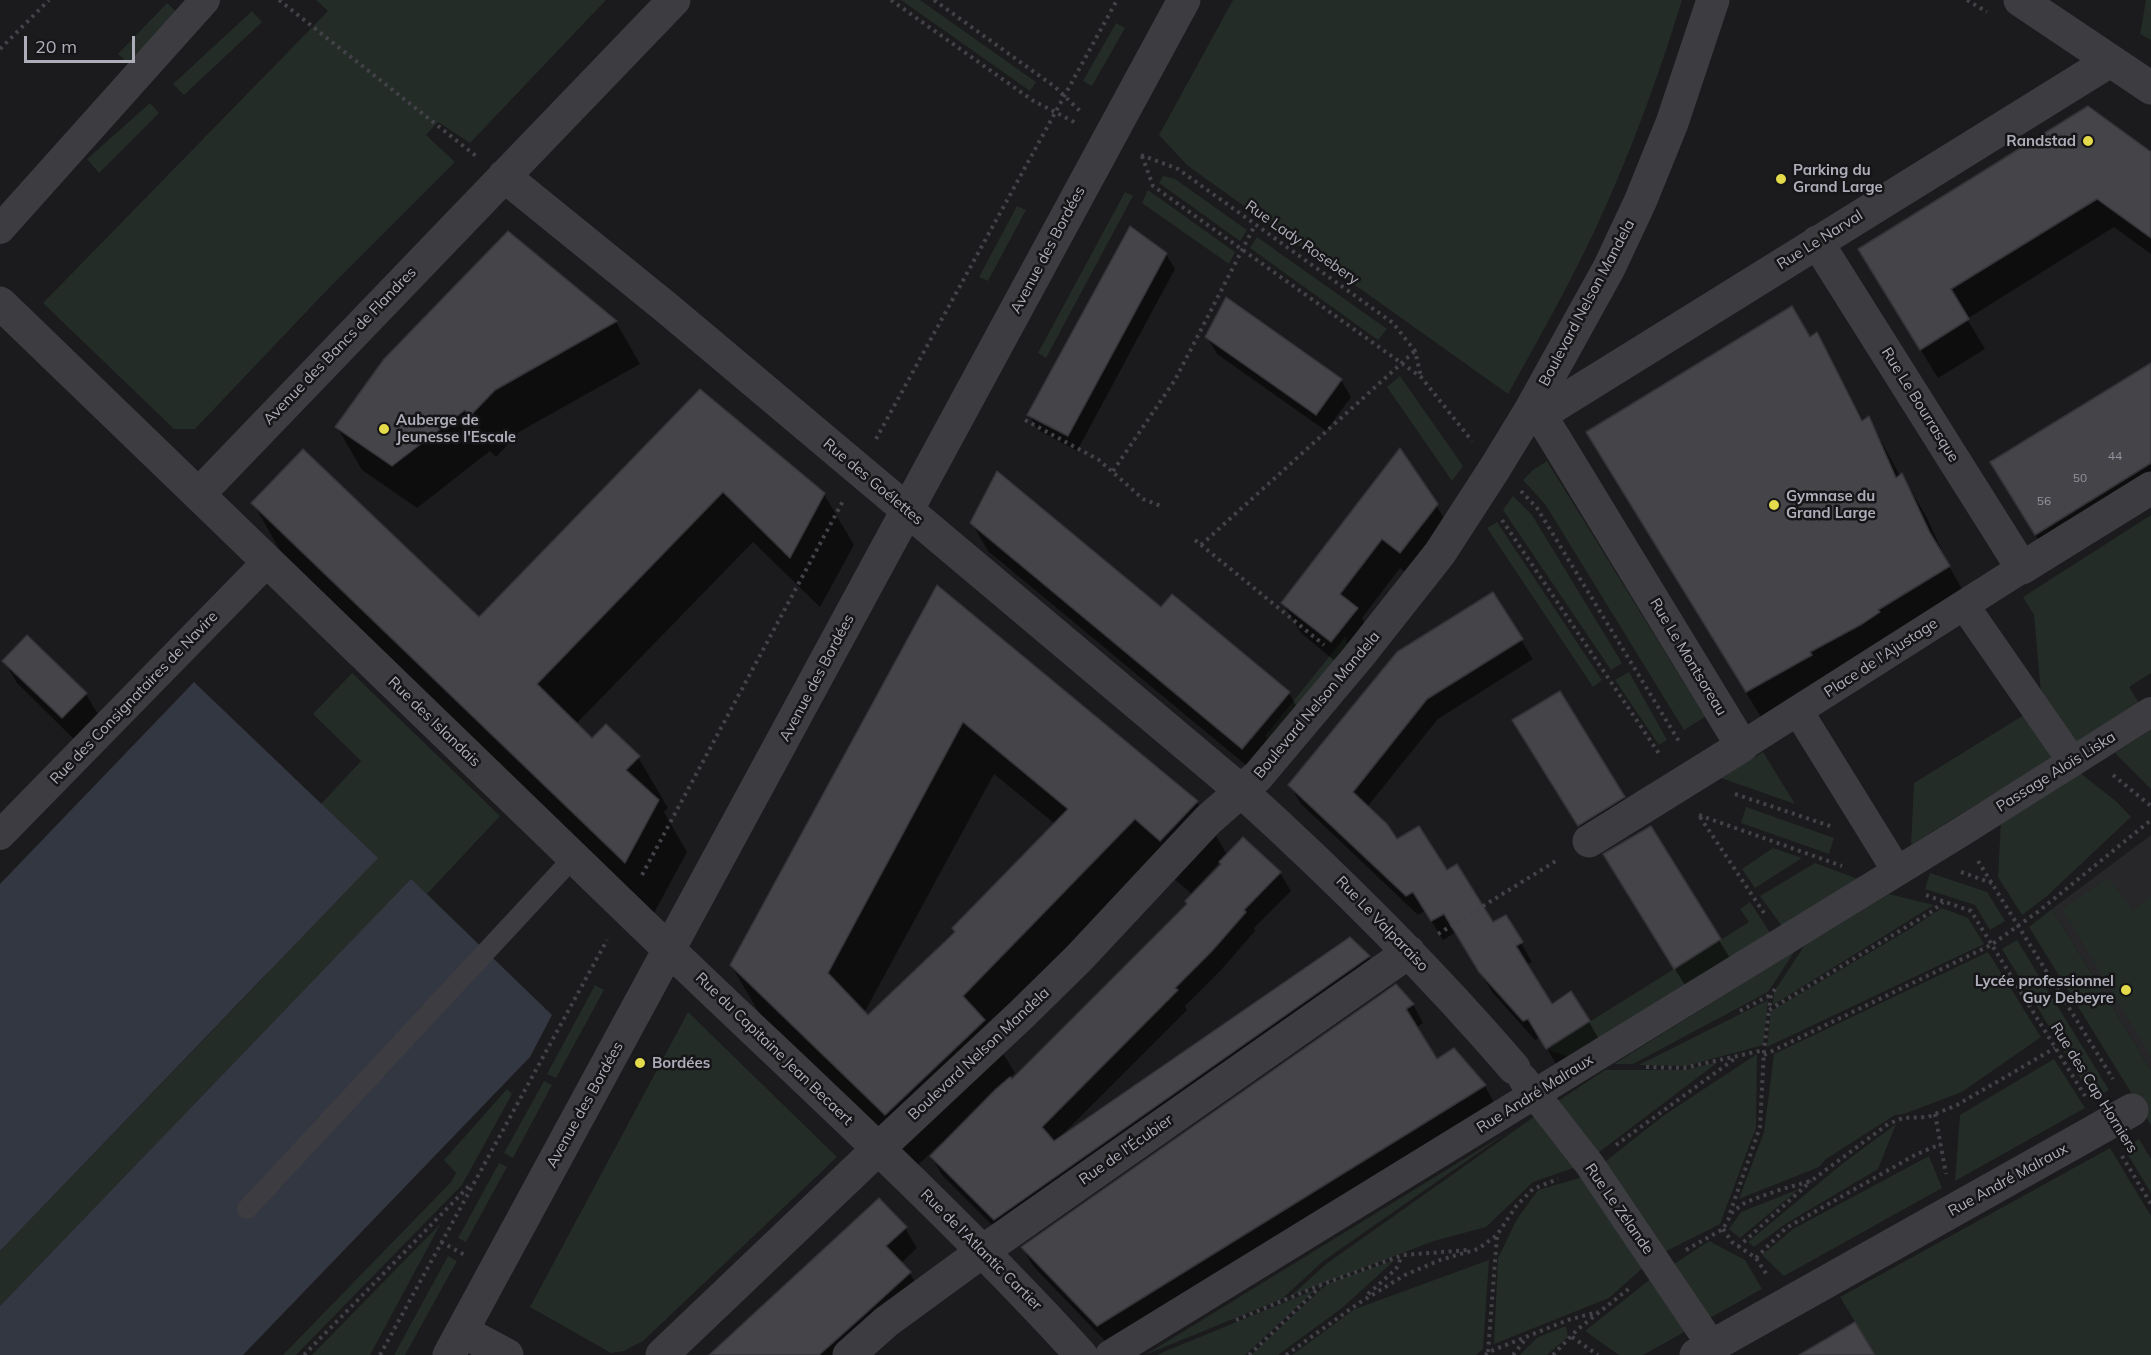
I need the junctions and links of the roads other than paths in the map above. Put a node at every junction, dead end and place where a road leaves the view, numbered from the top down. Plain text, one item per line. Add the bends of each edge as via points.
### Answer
1 (205, 0) edge
2 (674, 0) edge
3 (1184, 0) edge
4 (1713, 0) edge
5 (2019, 0) edge
6 (2110, 61) junction
7 (2151, 88) edge
8 (504, 176) junction
9 (0, 229) edge
10 (1817, 242) junction
11 (4, 317) edge
12 (1536, 412) junction
13 (2151, 488) edge
14 (199, 495) junction
15 (907, 511) junction
16 (268, 561) junction
17 (2022, 568) junction
18 (1964, 605) junction
19 (1798, 711) junction
20 (2151, 712) edge
21 (1742, 746) junction
22 (2081, 756) junction
23 (1240, 790) junction
24 (1961, 832) joint
25 (0, 835) edge
26 (1589, 841) road end
27 (574, 857) junction
28 (1890, 875) junction
29 (670, 949) junction
30 (1409, 952) junction
31 (1514, 1068) joint
32 (1535, 1094) junction
33 (2132, 1110) road end
34 (878, 1149) junction
35 (247, 1209) dead end
36 (983, 1251) junction
37 (455, 1343) edge
38 (1709, 1352) edge
39 (507, 1355) edge
40 (662, 1355) edge
41 (849, 1355) edge
42 (1081, 1355) edge
43 (1110, 1355) edge

1 - 9 street
2 - 8 street, Avenue des Bancs de Flandres
3 - 15 street, Avenue des Bordées
4 - 12 street, Boulevard Nelson Mandela via 1676,114 1640,202
5 - 6 street
6 - 7 street
6 - 10 street, Rue Le Narval
8 - 14 street, Avenue des Bancs de Flandres
8 - 15 street, Rue des Goélettes
10 - 12 street, Rue Le Narval
10 - 17 street, Rue Le Bourrasque
11 - 14 street
12 - 21 street, Rue Le Montsoreau
12 - 23 street, Boulevard Nelson Mandela via 1440,553 1267,767
13 - 17 street
14 - 16 street, Rue des Islandais
15 - 23 street, Rue des Goélettes
15 - 29 street, Avenue des Bordées
16 - 25 street, Rue des Consignataires de Navire
16 - 27 street, Rue des Islandais
17 - 18 street, Place de l'Ajustage
18 - 19 street, Place de l'Ajustage
18 - 22 street via 2035,708
19 - 21 street, Place de l'Ajustage
19 - 28 street via 1863,814
20 - 22 street, Passage Aloïs Liska
21 - 26 street
22 - 24 street, Passage Aloïs Liska
23 - 30 street, Rue Le Valparaiso via 1330,872
23 - 34 street, Boulevard Nelson Mandela via 1039,998
24 - 28 street, Rue André Malraux
27 - 29 street, Rue des Islandais
27 - 35 lane
28 - 32 street, Rue André Malraux
29 - 34 street, Rue du Capitaine Jean Becaert
29 - 37 street, Avenue des Bordées
30 - 31 street, Rue Le Valparaiso
30 - 36 street, Rue de l'Écubier
31 - 32 street, Rue Le Zélande
32 - 38 street, Rue Le Zélande via 1658,1265
32 - 43 street, Rue André Malraux
33 - 38 street, Rue André Malraux via 1783,1306
34 - 36 street, Rue de l'Atlantic Cartier
34 - 40 street, Boulevard Nelson Mandela
36 - 41 street, Rue de l'Écubier via 886,1322
36 - 42 street, Rue de l'Atlantic Cartier
37 - 39 street

